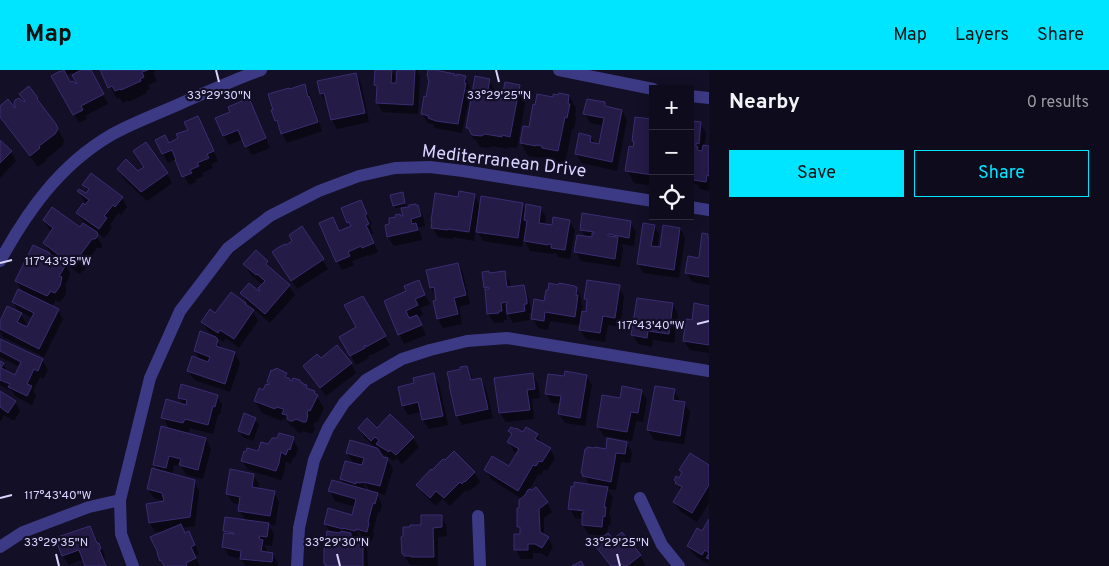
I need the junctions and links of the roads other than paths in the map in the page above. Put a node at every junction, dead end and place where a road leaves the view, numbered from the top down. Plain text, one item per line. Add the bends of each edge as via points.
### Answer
1 (261, 70) edge
2 (559, 70) edge
3 (649, 88) edge
4 (694, 96) edge
5 (709, 98) edge
6 (649, 200) edge
7 (694, 208) edge
8 (709, 210) edge
9 (0, 261) edge
10 (709, 371) edge
11 (640, 498) dead end
12 (120, 500) junction
13 (478, 516) dead end
14 (0, 547) edge
15 (133, 566) edge
16 (297, 566) edge
17 (480, 566) edge
18 (679, 566) edge

1 - 9 street via 125,128 83,153 40,197
2 - 3 street
4 - 5 street
6 - 12 street, Mediterranean Drive via 463,171 430,167 395,168 358,176 270,216 228,248 180,311 150,378
7 - 8 street
10 - 16 street via 507,338 467,341 402,359 366,380 344,403 328,428 314,460 299,528
11 - 18 street via 662,545
12 - 14 street via 89,507 23,532
12 - 15 street, Mediterranean Drive via 121,534
13 - 17 street

